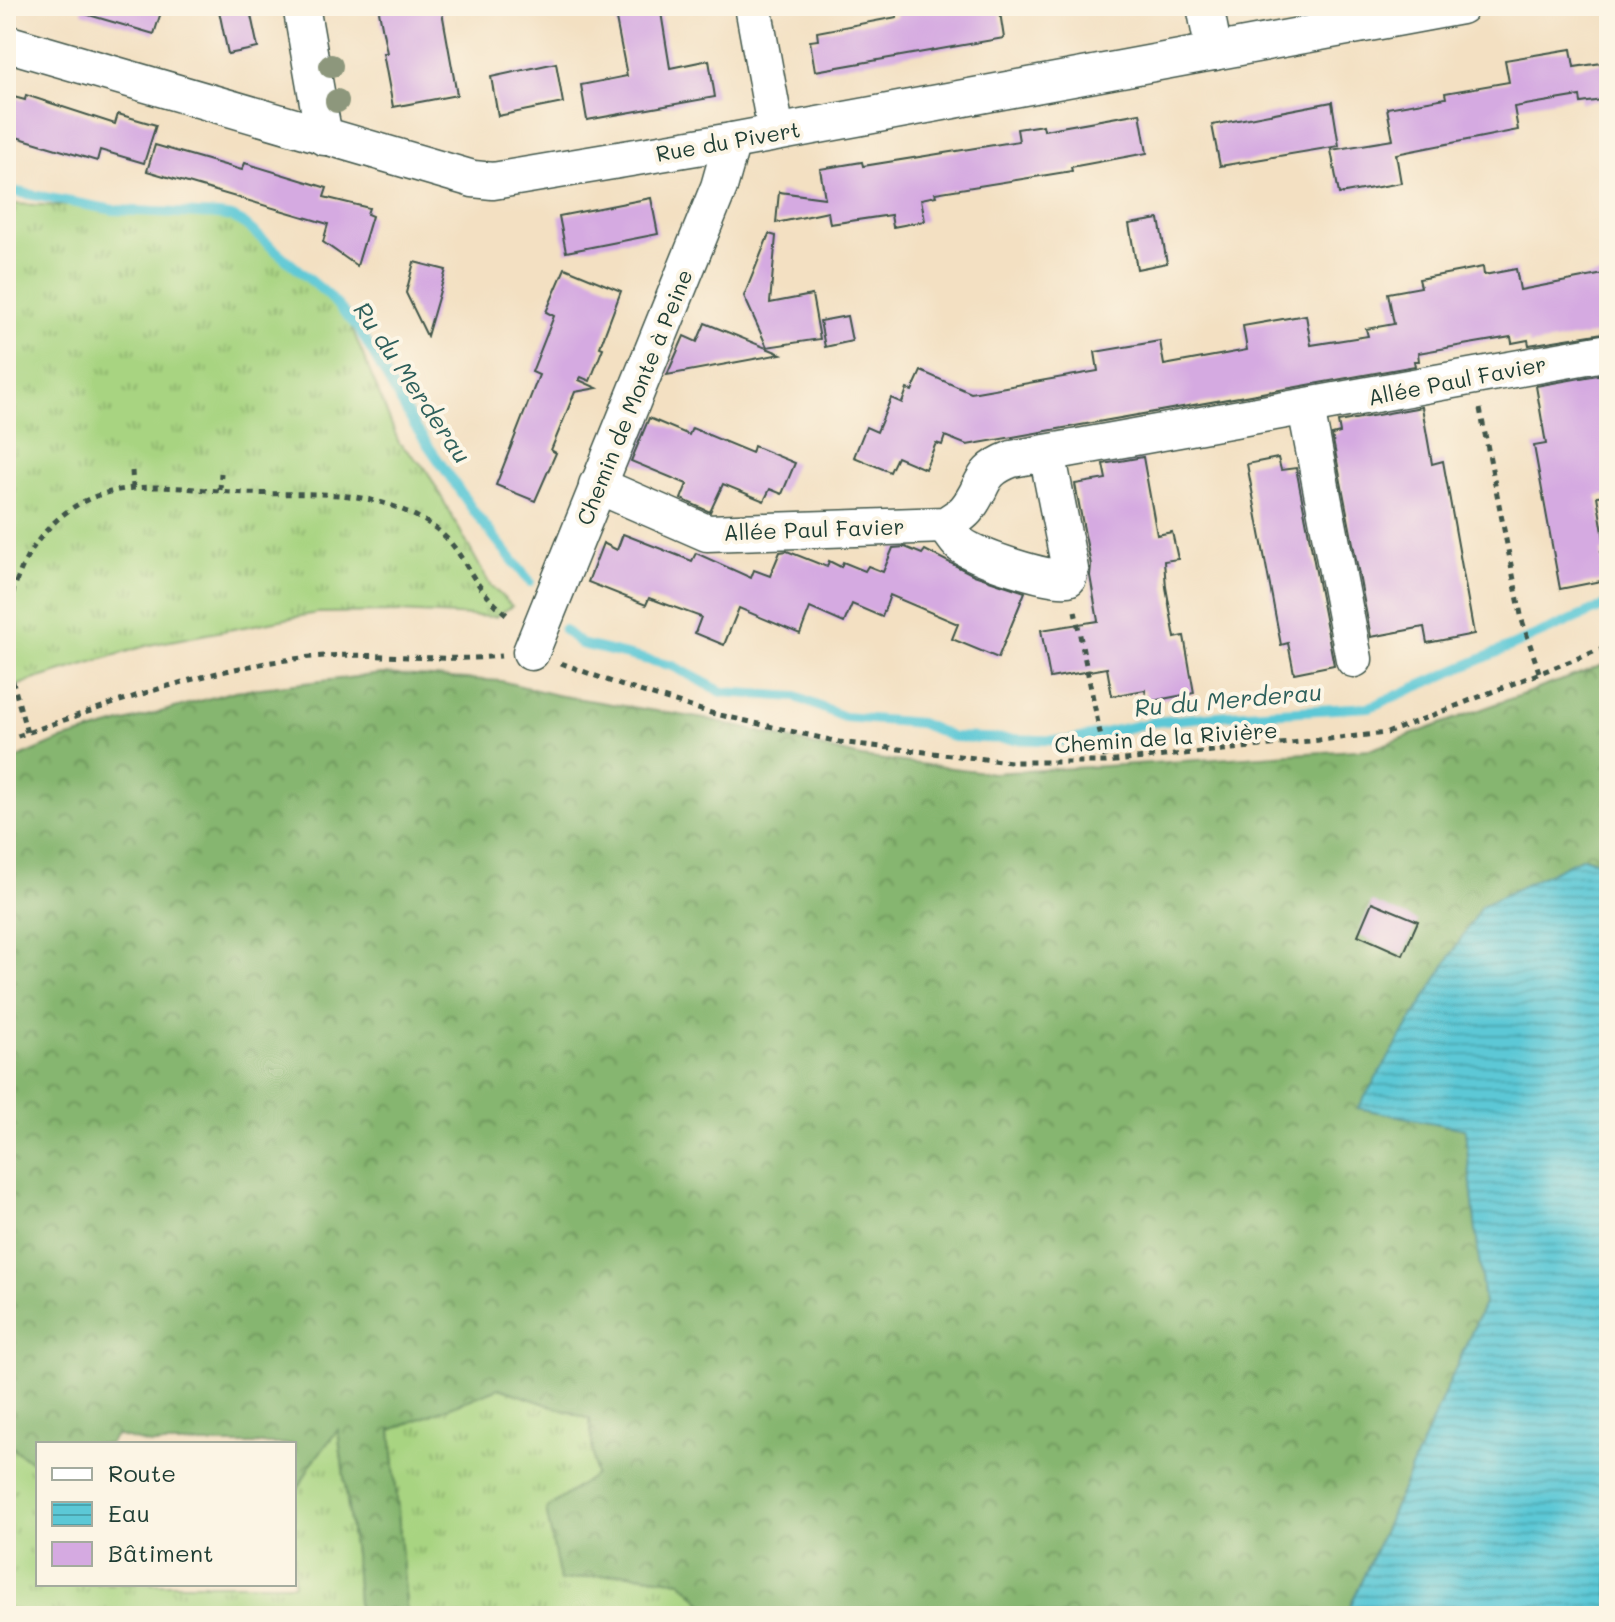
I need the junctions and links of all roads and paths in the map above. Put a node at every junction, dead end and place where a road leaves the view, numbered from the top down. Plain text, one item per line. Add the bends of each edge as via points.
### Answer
1 (301, 6) edge
2 (753, 6) edge
3 (1205, 6) edge
4 (1461, 6) edge
5 (6, 43) edge
6 (1214, 52) junction
7 (776, 132) junction
8 (324, 137) junction
9 (732, 141) junction
10 (1609, 352) edge
11 (1474, 377) junction
12 (1306, 408) junction
13 (1047, 453) junction
14 (132, 471) dead end
15 (221, 473) dead end
16 (597, 485) junction
17 (133, 488) junction
18 (220, 490) junction
19 (946, 525) junction
20 (1068, 578) junction
21 (6, 630) edge
22 (534, 646) junction
23 (1609, 646) edge
24 (6, 657) edge
25 (1354, 659) dead end
26 (1539, 672) junction
27 (27, 733) junction
28 (6, 740) edge
29 (1106, 762) junction

1 - 8 street
2 - 7 street
3 - 6 street
4 - 6 street, Rue du Pivert
5 - 8 street, Rue du Pivert
6 - 7 street, Rue du Pivert
7 - 9 street, Rue du Pivert
8 - 9 street, Rue du Pivert via 493,181
9 - 16 street, Chemin de Monte à Peine via 719,187
10 - 11 street, Allée Paul Favier
11 - 12 street, Allée Paul Favier
11 - 26 path via 1522,620
12 - 13 street, Allée Paul Favier
12 - 25 street
13 - 19 street, Allée Paul Favier via 995,466 966,510
13 - 20 street
14 - 17 path
15 - 18 path
16 - 19 street, Allée Paul Favier via 707,533
16 - 22 street, Chemin de Monte à Peine
17 - 18 path
17 - 21 path via 95,495 56,519 26,556
18 - 22 path via 342,494 404,511 441,533 462,555 480,587
19 - 20 street via 960,544 997,561 1057,580
20 - 29 path
22 - 27 path via 480,658 350,654 276,661 110,702
22 - 29 path, Chemin de la Rivière via 620,685 711,713 839,742 1010,762
23 - 26 path, Chemin de la Rivière
24 - 27 path
26 - 29 path, Chemin de la Rivière via 1387,733
27 - 28 path

